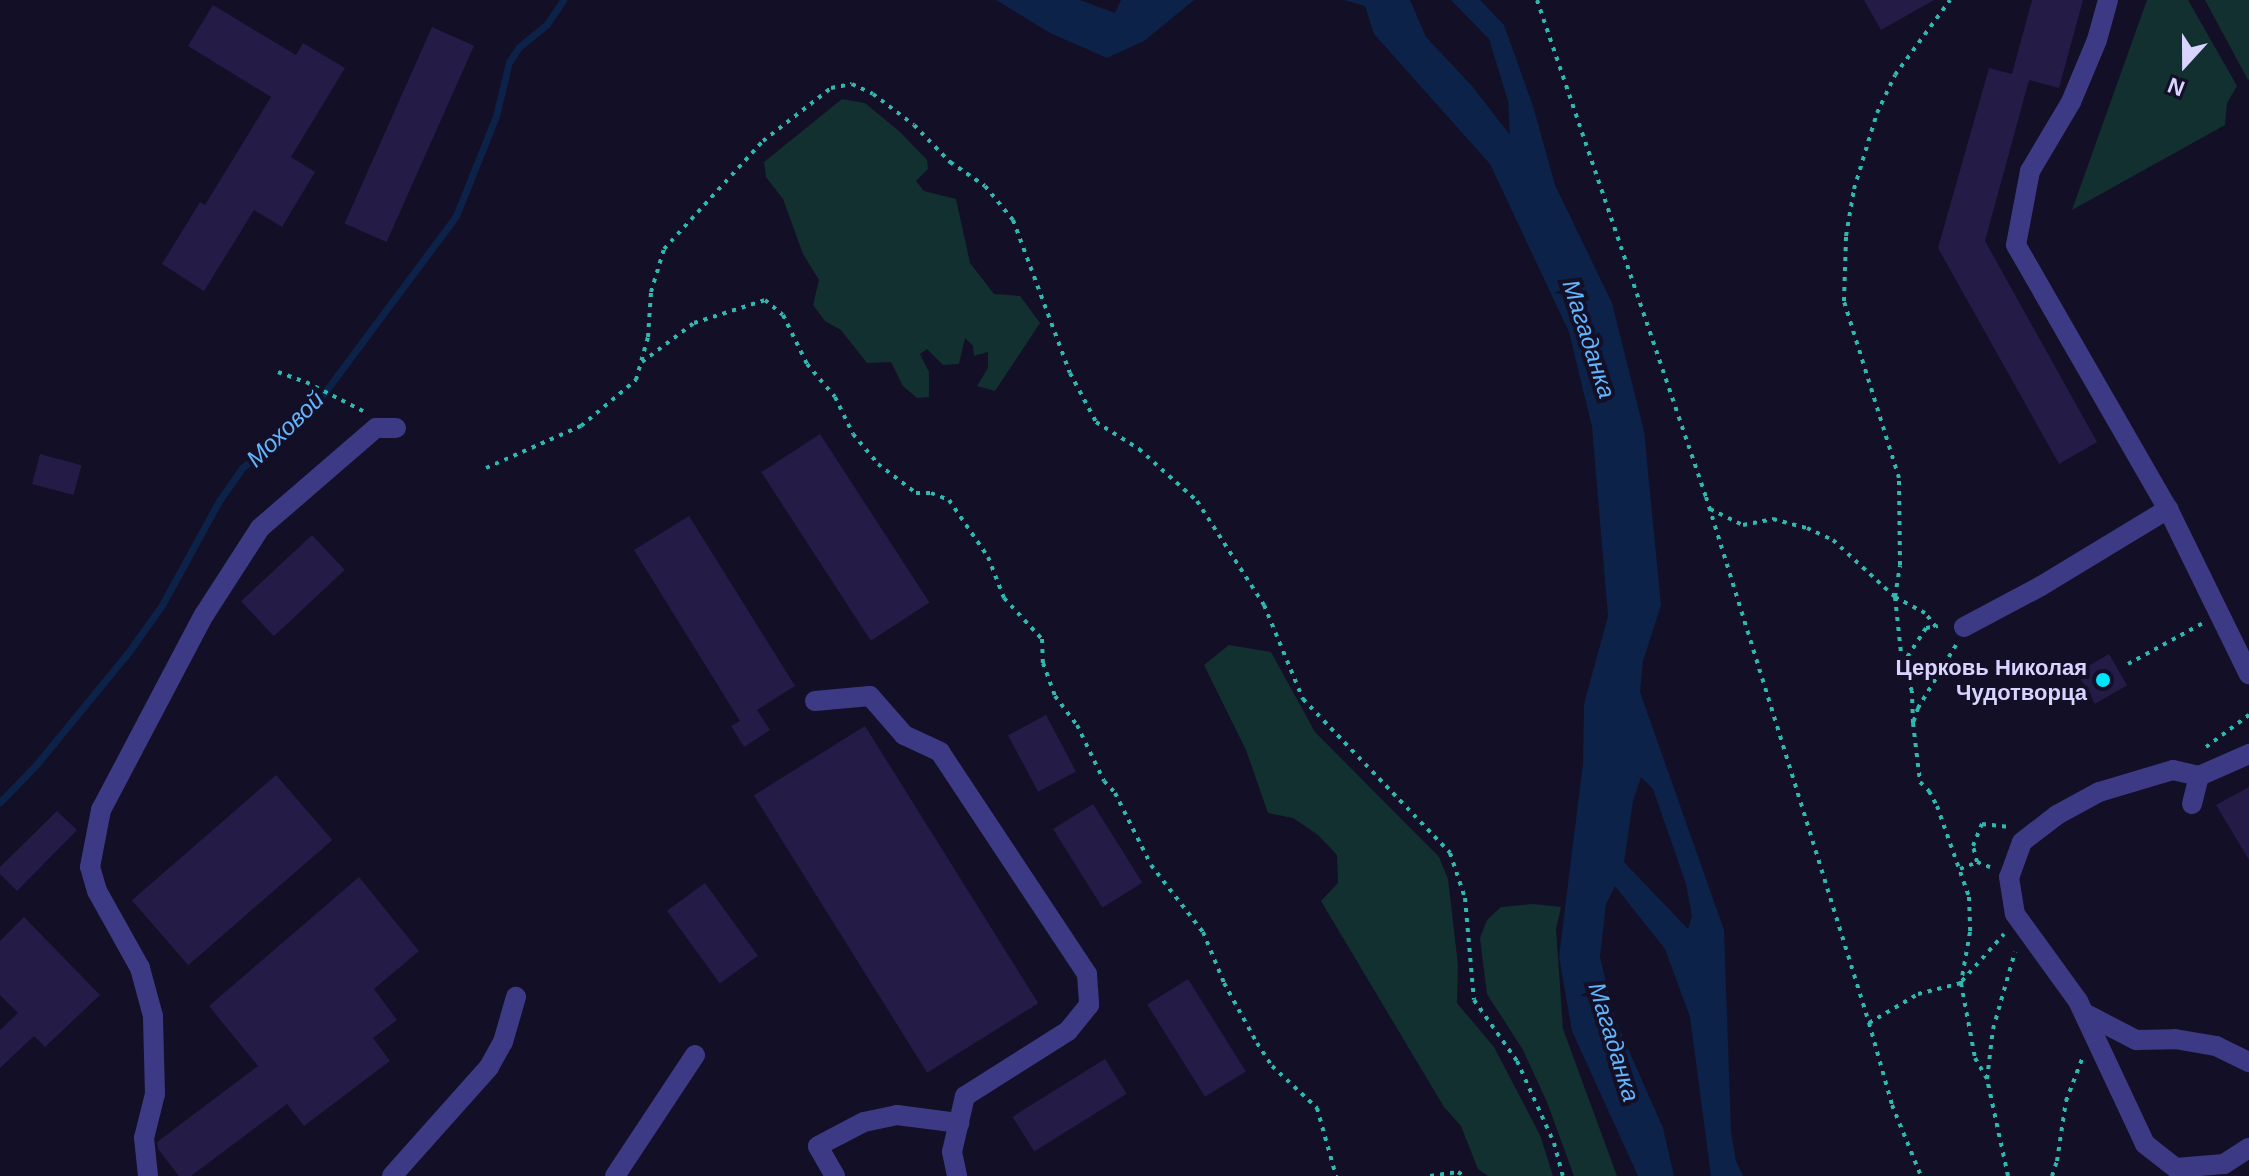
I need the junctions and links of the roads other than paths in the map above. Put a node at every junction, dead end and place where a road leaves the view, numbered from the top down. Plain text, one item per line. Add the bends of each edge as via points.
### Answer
1 (2108, 0) edge
2 (396, 428) road end
3 (2168, 509) junction
4 (1956, 632) road end
5 (2249, 674) edge
6 (815, 701) dead end
7 (2249, 754) edge
8 (2199, 776) junction
9 (2192, 804) dead end
10 (516, 997) dead end
11 (2088, 1021) junction
12 (695, 1055) dead end
13 (2249, 1062) edge
14 (959, 1123) junction
15 (2249, 1148) edge
16 (148, 1176) edge
17 (392, 1176) edge
18 (615, 1176) edge
19 (835, 1176) edge
20 (957, 1176) edge

1 - 3 lane via 2071,102 2030,171 2016,245
2 - 16 lane via 376,428 260,528 204,615 101,810 90,867 97,891 140,968 153,1016 155,1094 144,1138
3 - 4 lane
3 - 5 lane
6 - 14 lane via 870,696 904,735 940,752 1087,974 1089,1005 1068,1031 965,1096
7 - 8 lane
8 - 9 lane
8 - 11 lane via 2173,770 2099,792 2022,842 2009,877 2015,914
10 - 17 lane via 503,1042 489,1067
11 - 13 lane via 2136,1040 2216,1046
11 - 15 lane via 2145,1144 2176,1168 2224,1164
12 - 18 lane
14 - 19 lane via 897,1115 864,1122 818,1146
14 - 20 lane via 952,1152

